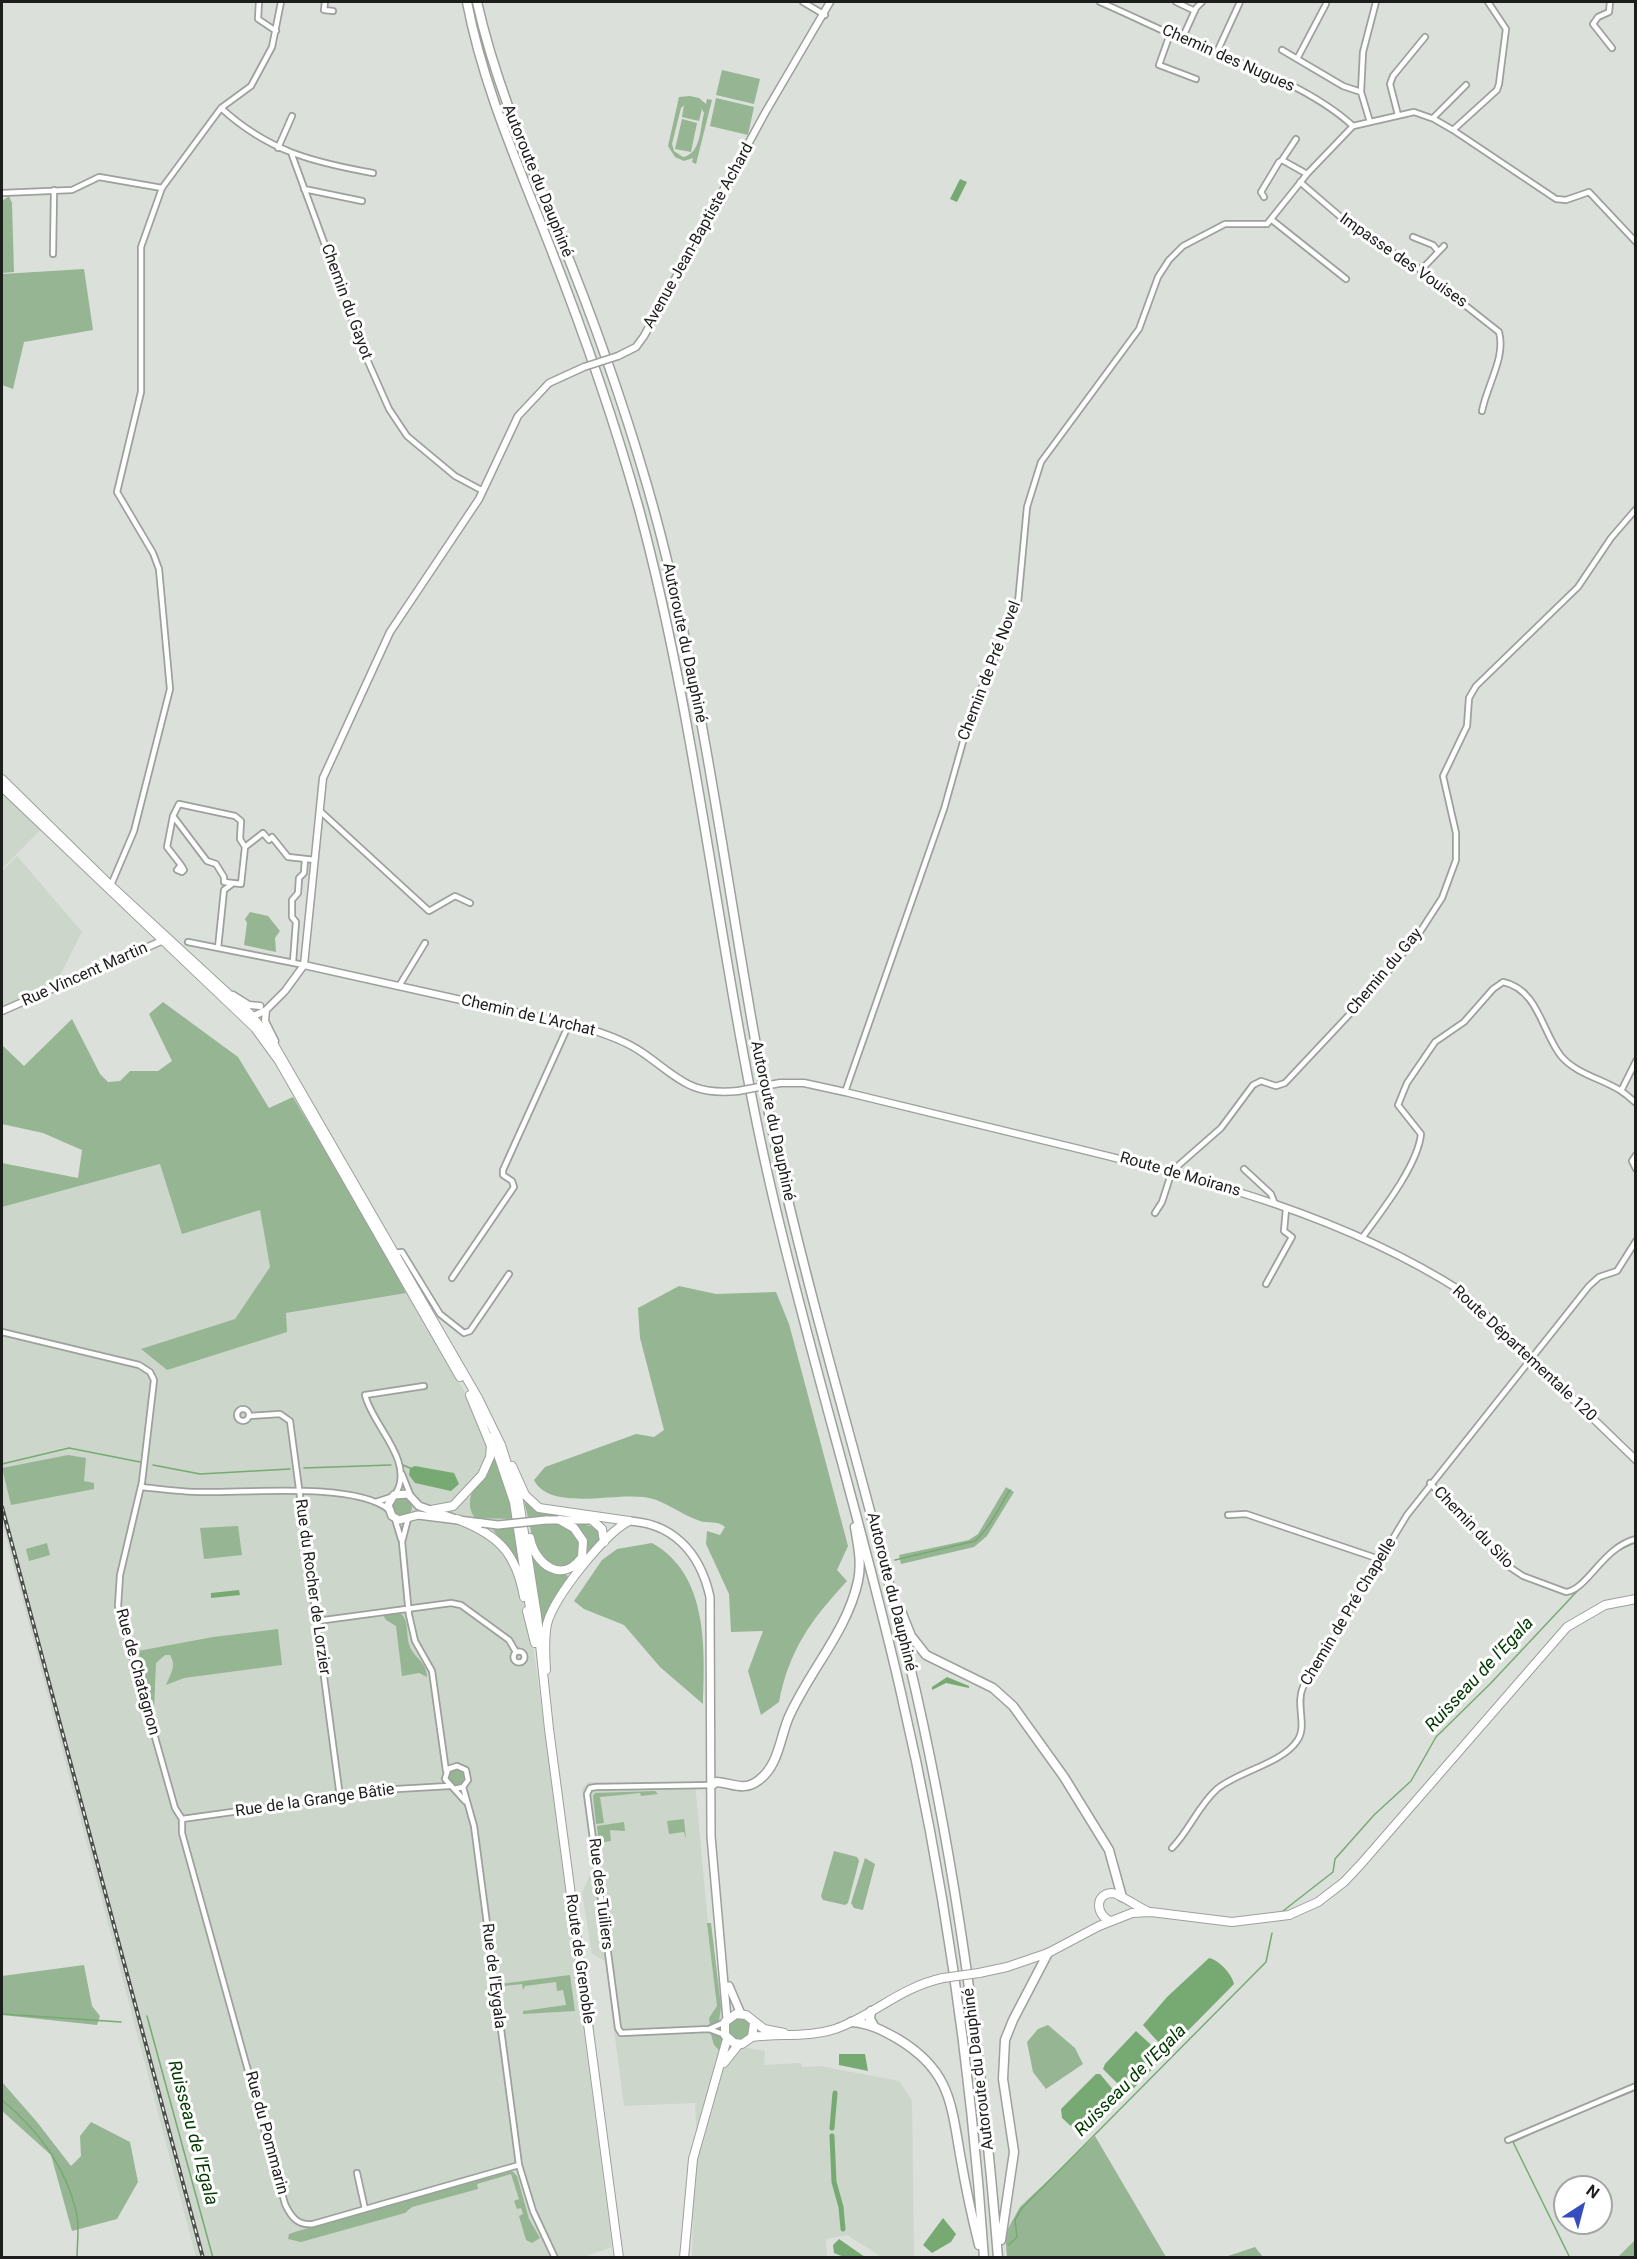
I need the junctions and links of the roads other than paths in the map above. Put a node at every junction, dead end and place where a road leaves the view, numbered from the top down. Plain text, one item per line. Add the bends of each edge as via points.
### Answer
1 (259, 2) edge
2 (281, 2) edge
3 (325, 2) edge
4 (466, 2) edge
5 (477, 2) edge
6 (804, 2) edge
7 (830, 2) edge
8 (1100, 2) edge
9 (1176, 2) edge
10 (1202, 2) edge
11 (1240, 2) edge
12 (1376, 2) edge
13 (1488, 2) edge
14 (1610, 2) edge
15 (1326, 4) dead end
16 (333, 10) dead end
17 (1195, 11) junction
18 (825, 15) junction
19 (276, 31) junction
20 (1170, 34) junction
21 (1425, 37) dead end
22 (1182, 39) junction
23 (1612, 48) dead end
24 (1282, 50) dead end
25 (1217, 52) junction
26 (1297, 59) junction
27 (1196, 79) dead end
28 (1466, 85) dead end
29 (1361, 92) junction
30 (220, 108) junction
31 (1398, 115) junction
32 (292, 116) dead end
33 (1433, 118) junction
34 (1370, 122) junction
35 (1353, 126) junction
36 (1454, 130) junction
37 (1296, 139) dead end
38 (278, 148) junction
39 (292, 155) junction
40 (1282, 160) junction
41 (374, 173) dead end
42 (1307, 174) junction
43 (1300, 182) junction
44 (162, 188) junction
45 (304, 189) junction
46 (54, 190) junction
47 (2, 193) edge
48 (1264, 197) dead end
49 (362, 201) dead end
50 (1272, 220) junction
51 (1413, 237) dead end
52 (1635, 242) edge
53 (1444, 246) dead end
54 (1438, 251) junction
55 (53, 254) dead end
56 (1421, 270) junction
57 (1346, 279) dead end
58 (1482, 411) dead end
59 (483, 491) junction
60 (1635, 509) edge
61 (2, 779) edge
62 (2, 787) edge
63 (320, 811) junction
64 (173, 816) junction
65 (245, 846) junction
66 (305, 859) junction
67 (315, 860) junction
68 (181, 865) dead end
69 (234, 884) junction
70 (109, 887) junction
71 (470, 903) dead end
72 (165, 939) junction
73 (188, 942) dead end
74 (424, 943) dead end
75 (218, 948) junction
76 (293, 962) junction
77 (304, 965) junction
78 (218, 983) junction
79 (399, 986) junction
80 (261, 1009) junction
81 (2, 1011) edge
82 (250, 1016) junction
83 (569, 1024) junction
84 (283, 1058) junction
85 (1635, 1061) edge
86 (1621, 1091) junction
87 (845, 1092) junction
88 (1635, 1103) edge
89 (1635, 1155) edge
90 (1244, 1169) dead end
91 (1635, 1169) edge
92 (1172, 1171) junction
93 (1274, 1203) junction
94 (1286, 1209) junction
95 (1155, 1213) dead end
96 (1362, 1238) junction
97 (1635, 1241) edge
98 (383, 1242) junction
99 (396, 1254) junction
100 (509, 1274) dead end
101 (452, 1278) dead end
102 (1266, 1284) dead end
103 (2, 1332) edge
104 (1531, 1358) junction
105 (424, 1386) dead end
106 (476, 1400) junction
107 (249, 1416) dead end
108 (501, 1445) junction
109 (1635, 1460) edge
110 (844, 1464) junction
111 (399, 1469) junction
112 (1430, 1483) junction
113 (141, 1487) junction
114 (299, 1491) junction
115 (394, 1495) junction
116 (411, 1496) junction
117 (519, 1501) junction
118 (376, 1502) junction
119 (416, 1503) junction
120 (388, 1509) junction
121 (431, 1510) junction
122 (1228, 1515) dead end
123 (410, 1518) junction
124 (455, 1518) junction
125 (395, 1519) junction
126 (560, 1520) junction
127 (592, 1520) junction
128 (629, 1521) junction
129 (1635, 1539) edge
130 (402, 1542) junction
131 (603, 1544) junction
132 (1379, 1559) junction
133 (886, 1571) junction
134 (1635, 1599) edge
135 (408, 1608) junction
136 (317, 1621) junction
137 (516, 1652) dead end
138 (540, 1660) junction
139 (549, 1729) junction
140 (443, 1755) junction
141 (455, 1766) junction
142 (445, 1773) junction
143 (433, 1785) junction
144 (712, 1785) junction
145 (463, 1787) junction
146 (451, 1788) junction
147 (340, 1797) junction
148 (468, 1806) junction
149 (182, 1819) junction
150 (1172, 1848) dead end
151 (1123, 1899) junction
152 (1099, 1912) junction
153 (1152, 1912) junction
154 (1123, 1917) junction
155 (1110, 1921) junction
156 (1087, 1933) junction
157 (1048, 1953) junction
158 (725, 1973) junction
159 (871, 2011) junction
160 (741, 2014) junction
161 (726, 2021) junction
162 (851, 2022) junction
163 (754, 2023) junction
164 (874, 2026) junction
165 (709, 2028) junction
166 (791, 2035) junction
167 (726, 2037) junction
168 (752, 2037) junction
169 (739, 2044) junction
170 (720, 2069) junction
171 (1635, 2086) edge
172 (1508, 2140) dead end
173 (519, 2165) junction
174 (357, 2173) dead end
175 (365, 2209) junction
176 (555, 2258) edge
177 (619, 2258) edge
178 (684, 2258) edge
179 (984, 2258) edge
180 (999, 2258) edge

1 - 19 street via 258,20
2 - 19 street
3 - 16 street via 324,10
4 - 110 highway, Autoroute du Dauphiné via 497,111 608,405 650,551 685,714 757,1125
5 - 133 highway, Autoroute du Dauphiné via 502,89 609,366 655,514 696,697 747,998 781,1167
6 - 18 street
7 - 18 street, Avenue Jean-Baptiste Achard
8 - 20 street, Chemin des Nugues
9 - 17 street
10 - 17 street
11 - 25 street
12 - 29 street via 1363,52
13 - 36 street via 1506,29 1499,84
14 - 23 street via 1609,12 1593,24
15 - 26 street
17 - 22 street
18 - 59 street, Avenue Jean-Baptiste Achard, bridge via 765,113 644,336 636,347 618,356 549,383 513,424
19 - 30 street via 251,86
20 - 22 street, Chemin des Nugues
20 - 27 street via 1159,65
21 - 31 street via 1390,84
22 - 25 street, Chemin des Nugues
24 - 26 street
25 - 35 street, Chemin des Nugues via 1309,95
26 - 29 street
28 - 33 street
29 - 34 street
30 - 38 street
30 - 44 street
31 - 33 street via 1414,112
31 - 34 street
32 - 38 street
33 - 36 street
34 - 35 street
35 - 42 street
36 - 52 street via 1556,200 1589,192
37 - 40 street
38 - 39 street
39 - 41 street
39 - 45 street, Chemin du Gayot
40 - 42 street
40 - 48 street via 1261,192
42 - 43 street
43 - 50 street
43 - 56 street, Impasse des Vouises via 1351,225
44 - 46 street via 99,177 72,190
44 - 70 street via 141,247 141,392 117,492 159,569 170,688 134,831
45 - 49 street
45 - 59 street, Chemin du Gayot via 389,409 407,436 455,476
46 - 47 street
46 - 55 street
50 - 57 street
50 - 87 street, Chemin de Pré Novel via 1263,225 1225,224 1184,246 1169,260 1158,277 1139,328 1041,462 1028,507 1018,603 972,710 944,809
51 - 54 street
53 - 54 street
54 - 56 street
56 - 58 street, Impasse des Vouises via 1499,332 1503,344
59 - 63 street, Avenue Jean-Baptiste Achard via 390,632 323,778
60 - 92 street, Chemin du Gay via 1578,587 1476,686 1469,698 1467,726 1443,776 1456,833 1456,860 1442,898 1418,935 1285,1083 1255,1083 1221,1128
61 - 70 main road
62 - 70 main road
63 - 67 street, Avenue Jean-Baptiste Achard
63 - 71 street via 429,911 455,896
64 - 65 street via 179,804 235,816 241,821 240,839
64 - 68 street via 167,847
64 - 69 street via 207,861 216,864 224,882
65 - 66 street via 263,833 269,840 272,837 288,857
65 - 69 street via 242,885
66 - 67 street
66 - 76 street via 298,894 292,900 292,917 296,922
67 - 77 street, Avenue Jean-Baptiste Achard
69 - 75 street via 224,890
70 - 72 main road
72 - 78 main road
72 - 81 street, Rue Vincent Martin
72 - 82 main road
73 - 75 street
74 - 79 street
75 - 76 street
76 - 77 street
77 - 79 street, Chemin de L'Archat
77 - 80 street via 285,991
78 - 80 street
78 - 82 main road
79 - 83 street, Chemin de L'Archat
80 - 82 street
80 - 84 street
82 - 84 main road
82 - 98 main road
83 - 87 street, Chemin de L'Archat, bridge via 628,1044 694,1089 714,1093 804,1083
83 - 101 street via 502,1170 514,1187
84 - 99 main road
85 - 86 street
86 - 88 street
86 - 96 street via 1562,1056 1527,997 1503,982 1464,1022 1440,1037 1407,1083 1398,1105 1421,1134 1420,1142 1403,1177
87 - 92 street, Route de Moirans
89 - 91 street
90 - 93 street via 1271,1194
92 - 93 street, Route de Moirans
92 - 95 street
93 - 94 street, Route Départementale 120
94 - 96 street, Route Départementale 120
94 - 102 street via 1283,1228 1292,1237
96 - 104 street, Route Départementale 120 via 1461,1291
97 - 104 street via 1619,1269 1596,1279
98 - 99 street
98 - 106 main road
99 - 100 street via 402,1252 440,1314 464,1333 470,1331
99 - 106 main road
103 - 113 street, Rue de Chatagnon via 139,1365 150,1372 155,1384
104 - 109 street, Route Départementale 120
104 - 112 street, Chemin de Pré Chapelle
105 - 111 street via 365,1395
106 - 108 main road, Route de Grenoble
106 - 121 main road via 490,1446 487,1467 453,1506
106 - 138 main road, Route de Grenoble via 514,1502
107 - 114 street, Rue du Rocher de Lorzier via 280,1414 290,1421
108 - 117 main road, Route de Grenoble
108 - 128 main road via 525,1495 539,1508
110 - 144 highway via 859,1549 859,1575 853,1597 828,1650 801,1690 765,1775 744,1787 722,1782
110 - 179 highway, Autoroute du Dauphiné via 898,1678 939,1879 969,2086
111 - 115 street via 399,1486
111 - 116 street
112 - 129 street, Chemin du Silo via 1508,1566 1566,1592 1577,1588 1614,1548
112 - 132 street, Chemin de Pré Chapelle
113 - 114 street via 197,1492
113 - 149 street, Rue de Chatagnon via 120,1575 118,1606 175,1808
114 - 118 street
114 - 136 street, Rue du Rocher de Lorzier
115 - 116 main road via 404,1492
115 - 118 street
115 - 120 main road
116 - 119 main road
117 - 126 main road via 536,1555 547,1568 561,1571 579,1562 584,1545 574,1528
117 - 138 main road, Route de Grenoble
118 - 120 street
119 - 121 main road
119 - 123 main road
120 - 125 main road
121 - 124 main road
122 - 132 street via 1246,1514
123 - 124 main road
123 - 125 main road
123 - 130 street
124 - 126 main road, bridge via 498,1525
124 - 138 main road via 485,1530 507,1551 523,1590
125 - 130 street
126 - 127 main road
127 - 128 main road
127 - 131 main road via 602,1528
128 - 131 main road
128 - 144 main road via 661,1528 676,1537 696,1558 704,1574 711,1611
130 - 135 street
131 - 139 main road via 567,1587 548,1623 545,1640
132 - 150 street, Chemin de Pré Chapelle via 1303,1687 1298,1701 1302,1723 1297,1741 1217,1790
133 - 151 highway via 918,1646 941,1664 1003,1696 1048,1755 1109,1850
133 - 180 highway, Autoroute du Dauphiné via 932,1766 956,1897 984,2096
134 - 153 main road via 1605,1605 1567,1627 1361,1864 1318,1902 1289,1915 1254,1922
135 - 136 street
135 - 137 street via 461,1605 509,1640
135 - 140 street via 415,1641 432,1671
136 - 147 street, Rue du Rocher de Lorzier
138 - 139 main road, Route de Grenoble
139 - 177 main road, Route de Grenoble
140 - 141 street
140 - 142 street
141 - 142 street
141 - 145 street via 467,1774
142 - 143 street
142 - 146 street
143 - 146 street, Rue de la Grange Bâtie
143 - 147 street, Rue de la Grange Bâtie
144 - 158 main road via 713,1871
144 - 165 street, Rue des Tuiliers via 596,1787 587,1794 618,2028 621,2033
145 - 146 street
145 - 148 street, Rue de l'Eygala
146 - 148 street
147 - 149 street, Rue de la Grange Bâtie
148 - 173 street, Rue de l'Eygala via 474,1826
149 - 175 street, Rue du Pommarin via 182,1833 287,2209 305,2225
151 - 152 main road via 1114,1893 1105,1896 1099,1903
151 - 153 main road
151 - 154 main road via 1127,1909
152 - 155 main road
152 - 156 main road
153 - 154 main road
154 - 155 main road
155 - 156 main road
156 - 157 main road
157 - 159 main road, bridge via 1007,1967 943,1978 904,1990
157 - 180 highway via 1005,2040 1002,2068 1014,2152
158 - 160 main road
158 - 161 main road
159 - 162 main road
159 - 164 highway
160 - 161 main road
160 - 163 main road
161 - 165 street, Rue des Tuiliers
161 - 167 main road
162 - 164 highway
162 - 166 main road via 811,2035
163 - 166 main road
163 - 168 main road
164 - 179 highway via 929,2062 949,2097 968,2199
165 - 167 street, Rue des Tuiliers
166 - 168 main road
167 - 169 main road
167 - 170 main road
168 - 169 main road
169 - 170 main road
170 - 178 main road via 693,2159
171 - 172 street
173 - 175 street, Rue du Pommarin
173 - 176 street, Rue de l'Eygala via 533,2211
174 - 175 street

